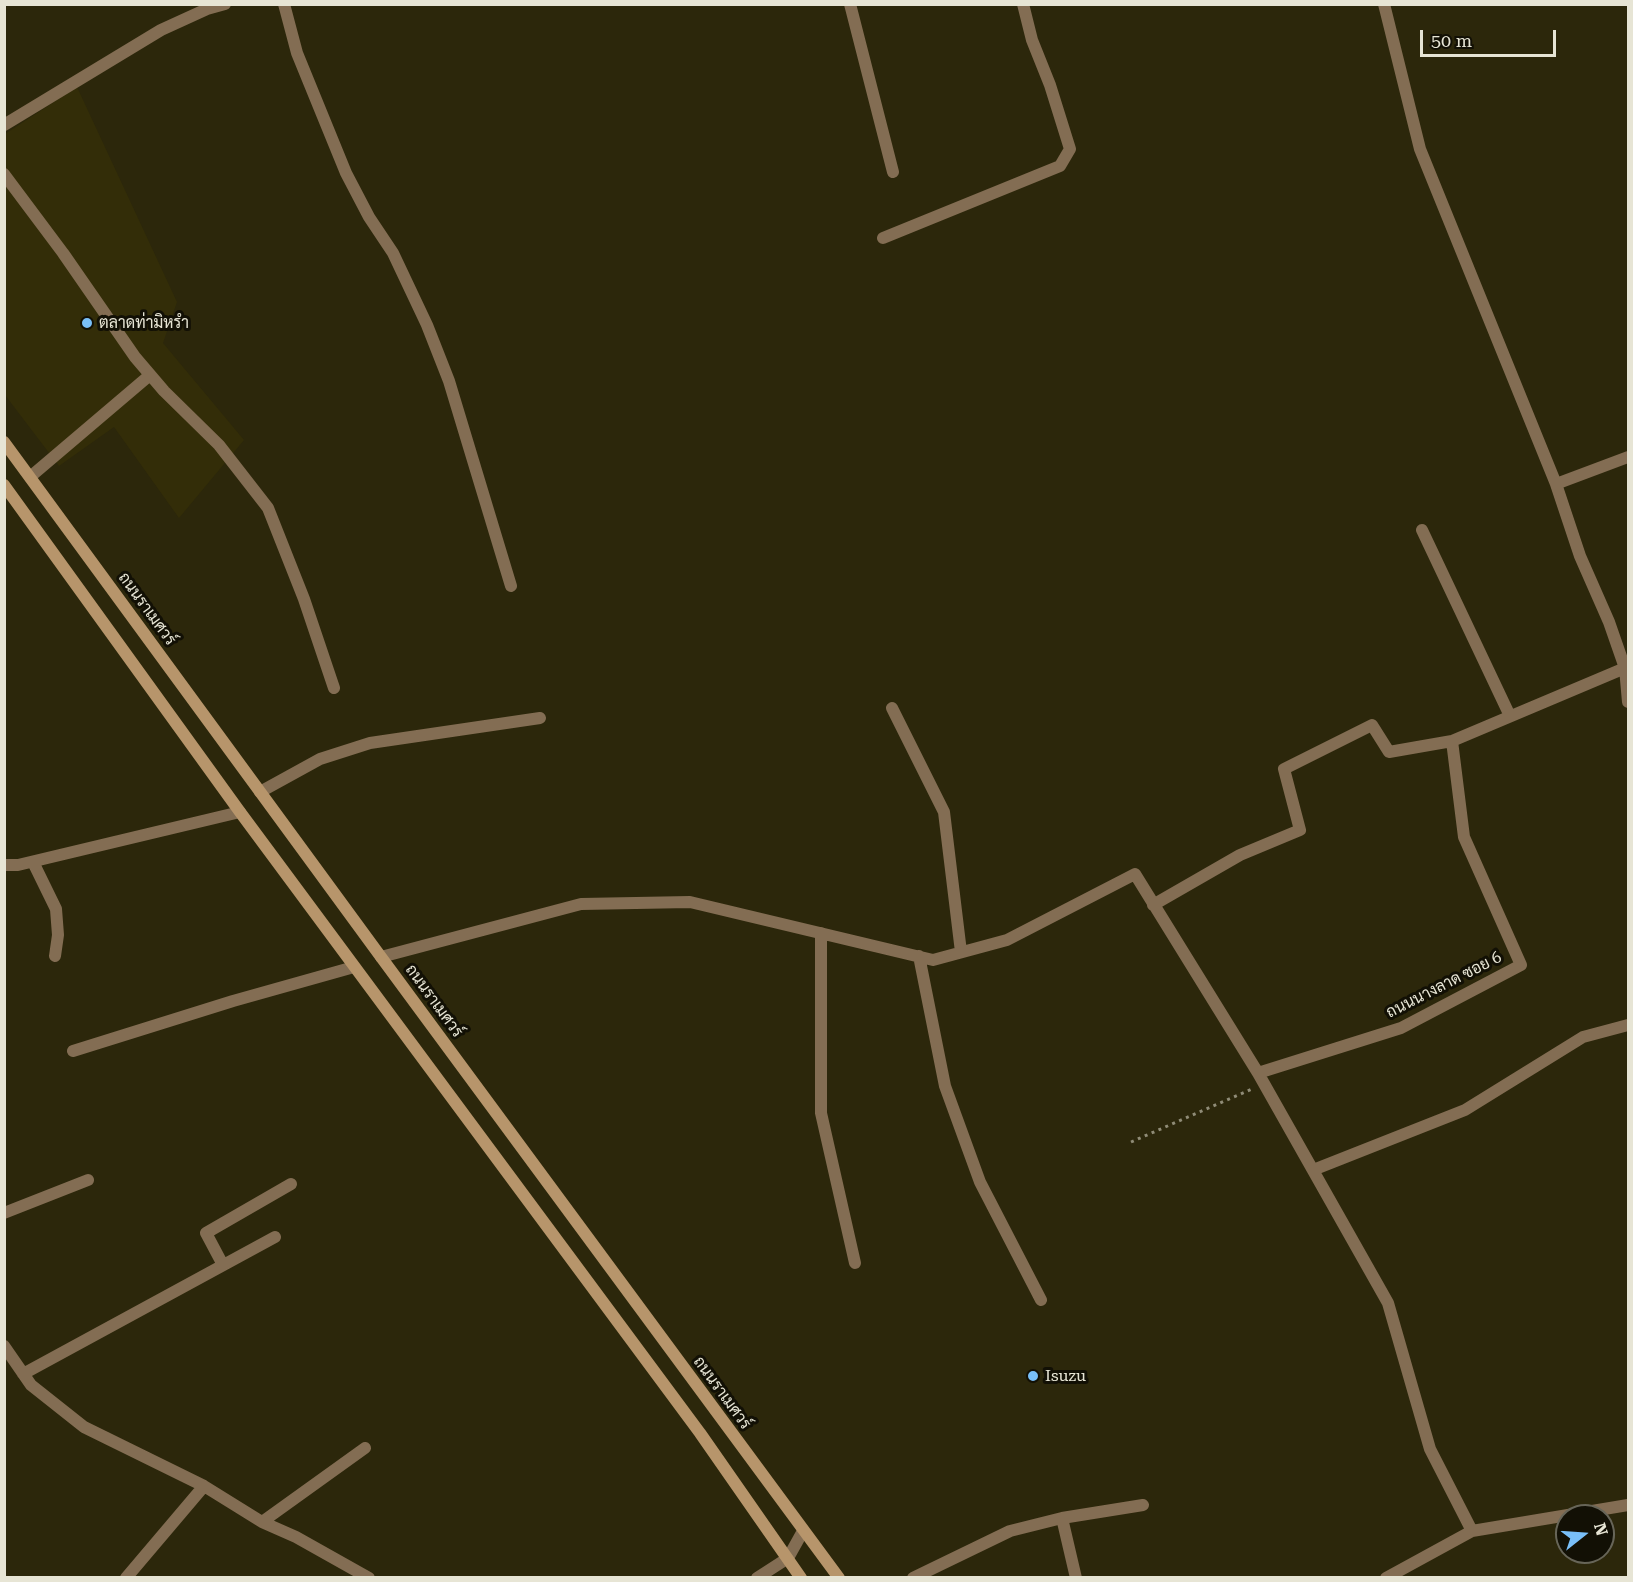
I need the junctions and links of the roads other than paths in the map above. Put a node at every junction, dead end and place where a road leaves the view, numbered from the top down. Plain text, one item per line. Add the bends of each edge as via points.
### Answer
1 (225, 4) edge
2 (284, 4) edge
3 (850, 4) edge
4 (1023, 4) edge
5 (1384, 4) edge
6 (4, 125) edge
7 (893, 172) dead end
8 (4, 174) edge
9 (883, 238) dead end
10 (150, 375) junction
11 (4, 442) edge
12 (1629, 457) edge
13 (30, 477) junction
14 (1556, 484) junction
15 (4, 485) edge
16 (1422, 531) dead end
17 (511, 586) dead end
18 (1625, 668) junction
19 (334, 688) dead end
20 (1629, 702) edge
21 (892, 708) dead end
22 (1510, 716) junction
23 (540, 718) dead end
24 (1452, 741) junction
25 (260, 792) junction
26 (240, 812) junction
27 (33, 862) junction
28 (4, 865) edge
29 (1153, 905) junction
30 (821, 933) junction
31 (961, 952) junction
32 (55, 956) dead end
33 (919, 956) junction
34 (381, 957) junction
35 (354, 967) junction
36 (1629, 1025) edge
37 (73, 1051) dead end
38 (1262, 1078) junction
39 (1313, 1170) junction
40 (88, 1180) dead end
41 (291, 1184) dead end
42 (4, 1213) edge
43 (275, 1237) dead end
44 (855, 1263) dead end
45 (223, 1265) junction
46 (1041, 1300) dead end
47 (4, 1346) edge
48 (23, 1374) junction
49 (364, 1448) dead end
50 (204, 1486) junction
51 (1143, 1505) dead end
52 (1629, 1505) edge
53 (1062, 1518) junction
54 (262, 1522) junction
55 (803, 1531) junction
56 (1472, 1531) junction
57 (788, 1558) junction
58 (126, 1578) edge
59 (369, 1578) edge
60 (757, 1578) edge
61 (801, 1578) edge
62 (839, 1578) edge
63 (913, 1578) edge
64 (1076, 1578) edge
65 (1386, 1578) edge

1 - 6 street via 161,30
2 - 17 street via 297,53 346,173 393,253 427,325
3 - 7 street
4 - 9 street via 1070,149 1060,166
5 - 14 street via 1420,149
8 - 10 street
10 - 13 street
10 - 19 street via 219,446 268,508
11 - 13 main road, ถนนราเมศวร์
12 - 14 street
13 - 25 main road, ถนนราเมศวร์
14 - 18 street
15 - 26 main road
16 - 22 street
18 - 20 street
18 - 22 street
21 - 31 street via 944,812
22 - 24 street
23 - 25 street via 370,743 320,759
24 - 29 street via 1389,752 1371,725 1284,769 1300,830 1240,855
24 - 38 street, ถนนนางลาด ซอย 6 via 1464,837 1521,965 1401,1028
25 - 34 main road, ถนนราเมศวร์
26 - 27 street
26 - 35 main road
27 - 28 street
27 - 32 street via 56,909
29 - 31 street via 1135,874 1006,940
29 - 38 street
30 - 33 street
30 - 34 street via 690,902 581,904
30 - 44 street via 821,1113
31 - 33 street via 933,960
33 - 46 street via 945,1086 980,1182
34 - 55 main road, ถนนราเมศวร์
35 - 37 street
35 - 57 main road via 700,1433
36 - 39 street via 1583,1038 1465,1110
38 - 39 street
39 - 56 street via 1388,1303 1430,1449
40 - 42 street
41 - 45 street via 206,1233
43 - 45 street
45 - 48 street
47 - 48 street
48 - 50 street via 31,1385 84,1427
49 - 54 street
50 - 54 street
50 - 58 street
51 - 53 street
52 - 56 street
53 - 63 street via 1010,1531
53 - 64 street
54 - 59 street via 296,1536
55 - 57 street
55 - 62 main road, ถนนราเมศวร์
56 - 65 street
57 - 60 street
57 - 61 main road

